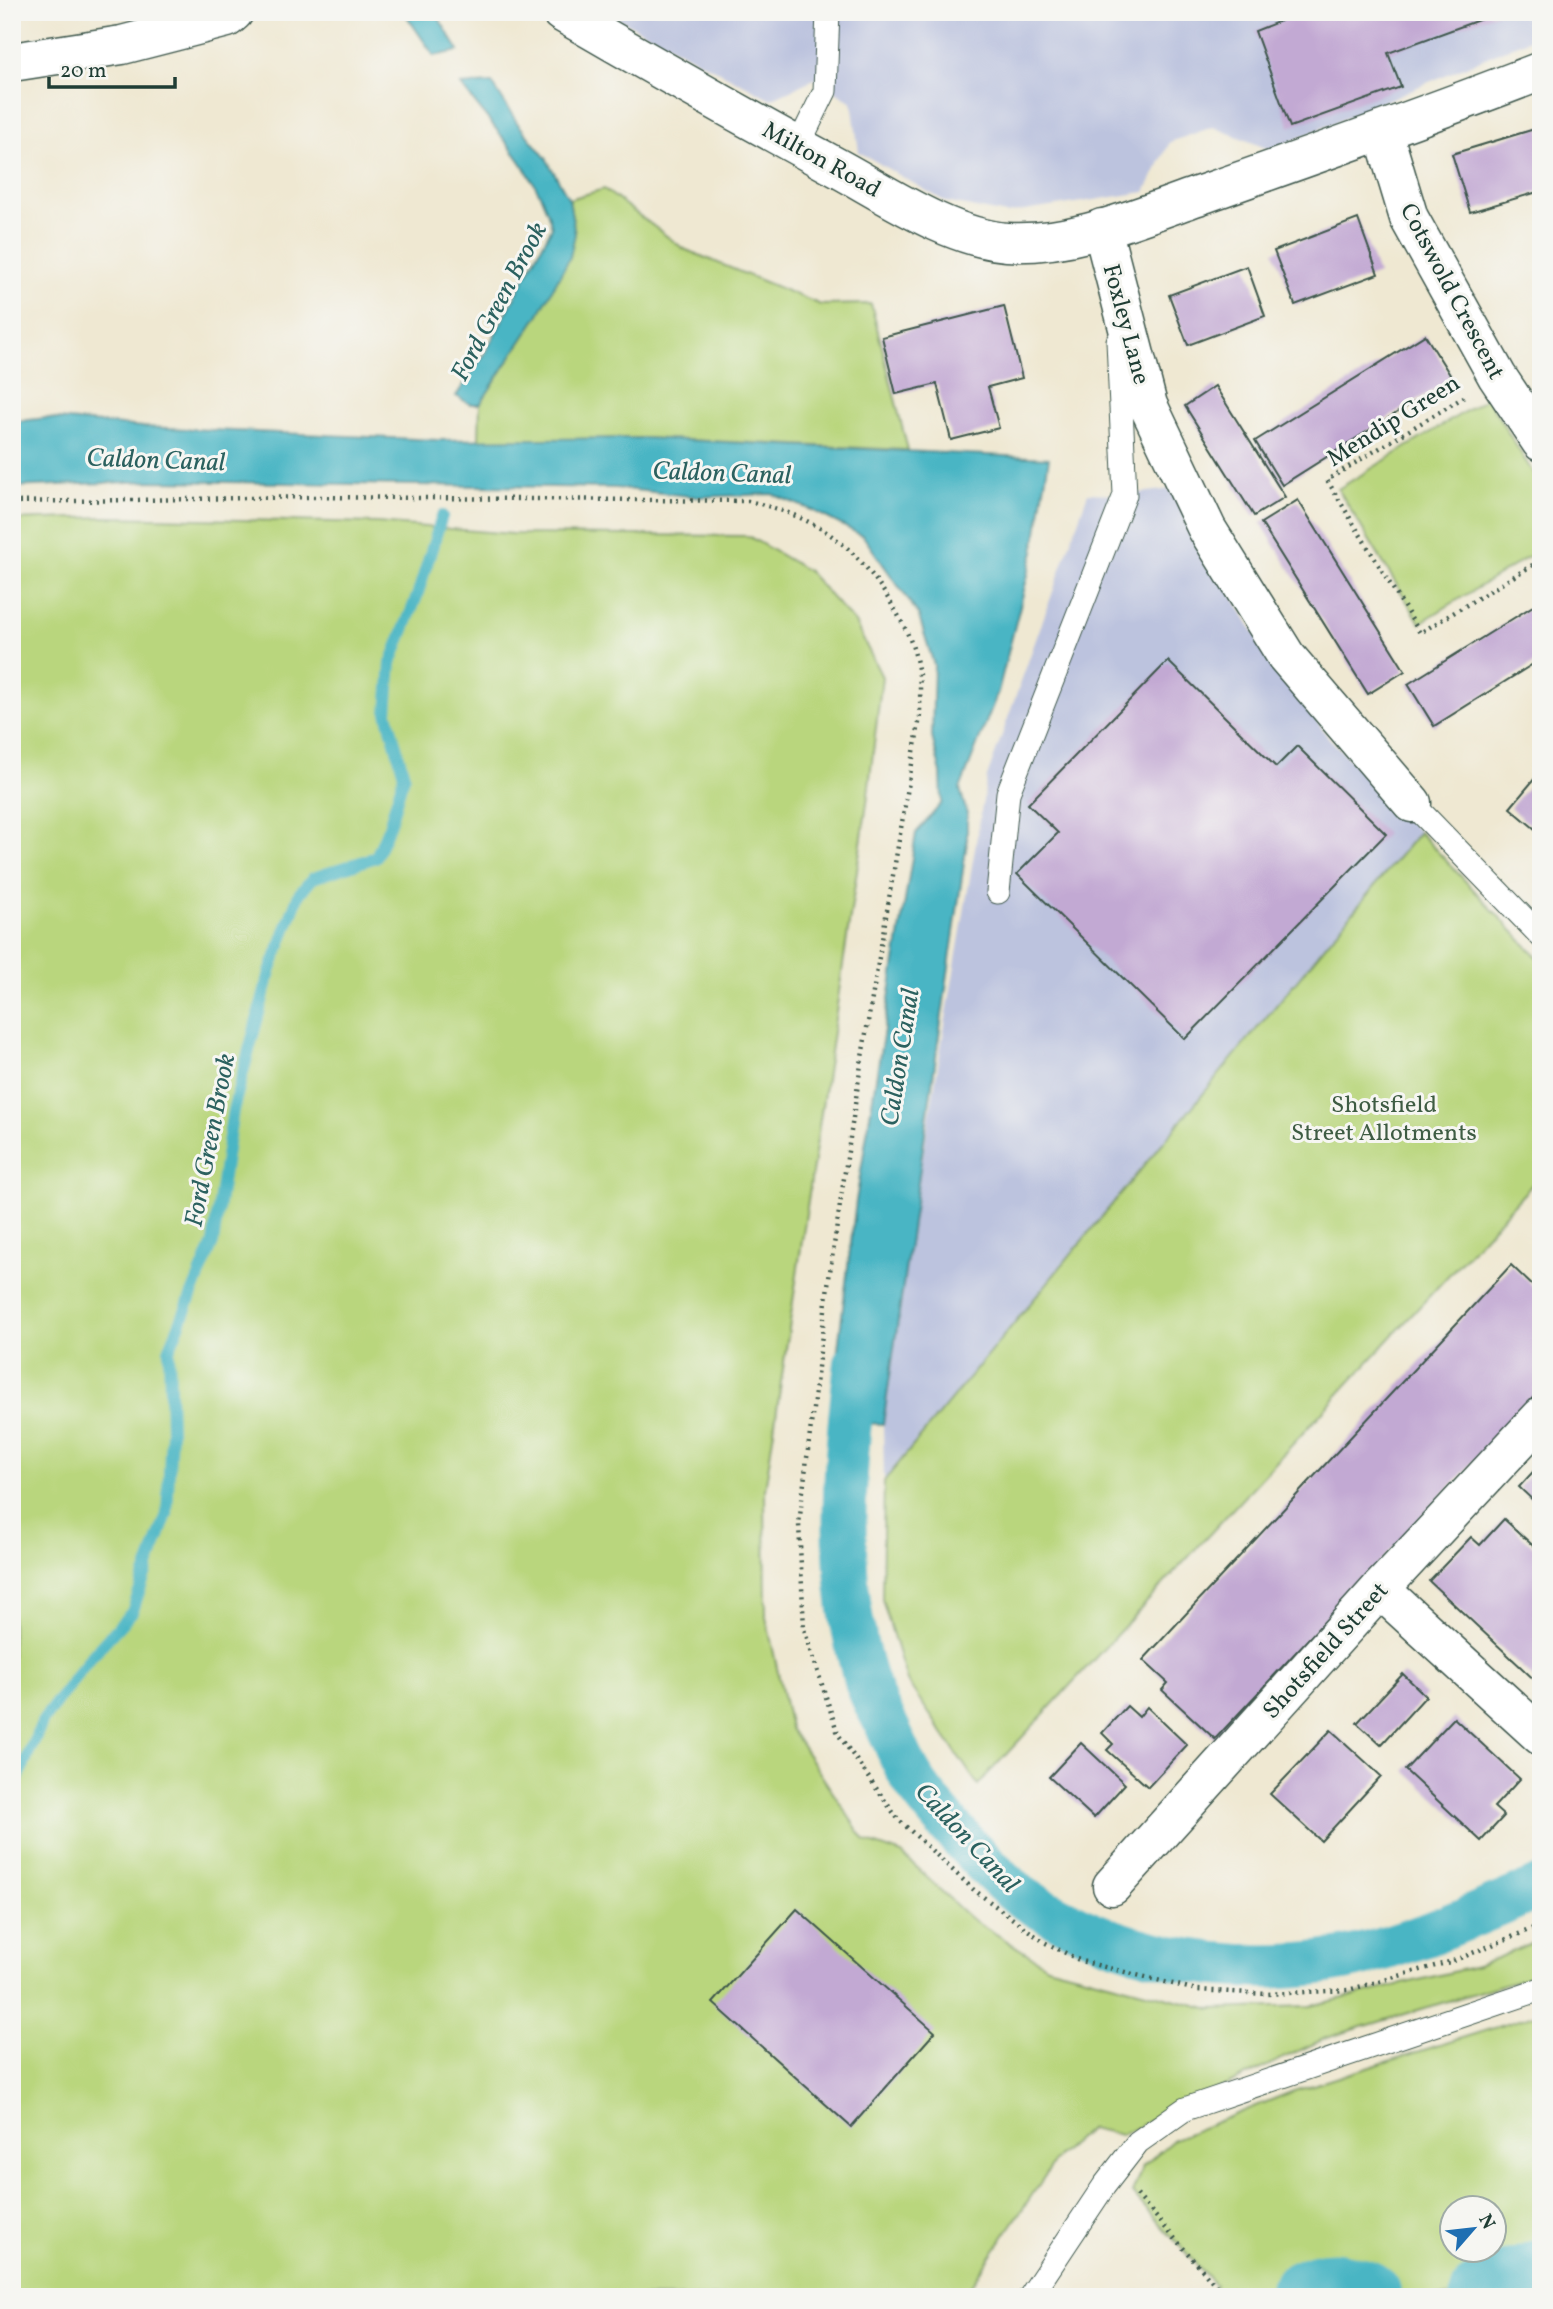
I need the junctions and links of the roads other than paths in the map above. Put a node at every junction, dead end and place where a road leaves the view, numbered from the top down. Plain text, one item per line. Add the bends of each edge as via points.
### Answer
1 (234, 12) edge
2 (561, 12) edge
3 (828, 12) edge
4 (12, 62) edge
5 (1541, 71) edge
6 (1383, 132) junction
7 (798, 146) junction
8 (1102, 228) junction
9 (1116, 286) junction
10 (1541, 442) edge
11 (1412, 803) joint
12 (999, 891) dead end
13 (1541, 936) edge
14 (1541, 1417) edge
15 (1380, 1589) junction
16 (1541, 1736) edge
17 (1112, 1886) dead end
18 (1541, 1989) edge
19 (1030, 2297) edge

1 - 4 street via 227,18 122,45
2 - 7 street, Milton Road
3 - 7 lane via 825,91
5 - 6 street
6 - 8 street
6 - 10 street, Cotswold Crescent via 1409,218 1497,376
7 - 8 street, Milton Road via 960,230 1006,242 1049,240
8 - 9 street, Foxley Lane
9 - 11 street, Foxley Lane via 1148,405 1208,529 1286,656
9 - 12 lane via 1125,495 1009,793
11 - 13 lane
14 - 15 street, Shotsfield Street
15 - 16 street
15 - 17 street, Shotsfield Street
18 - 19 lane via 1185,2109 1138,2143

